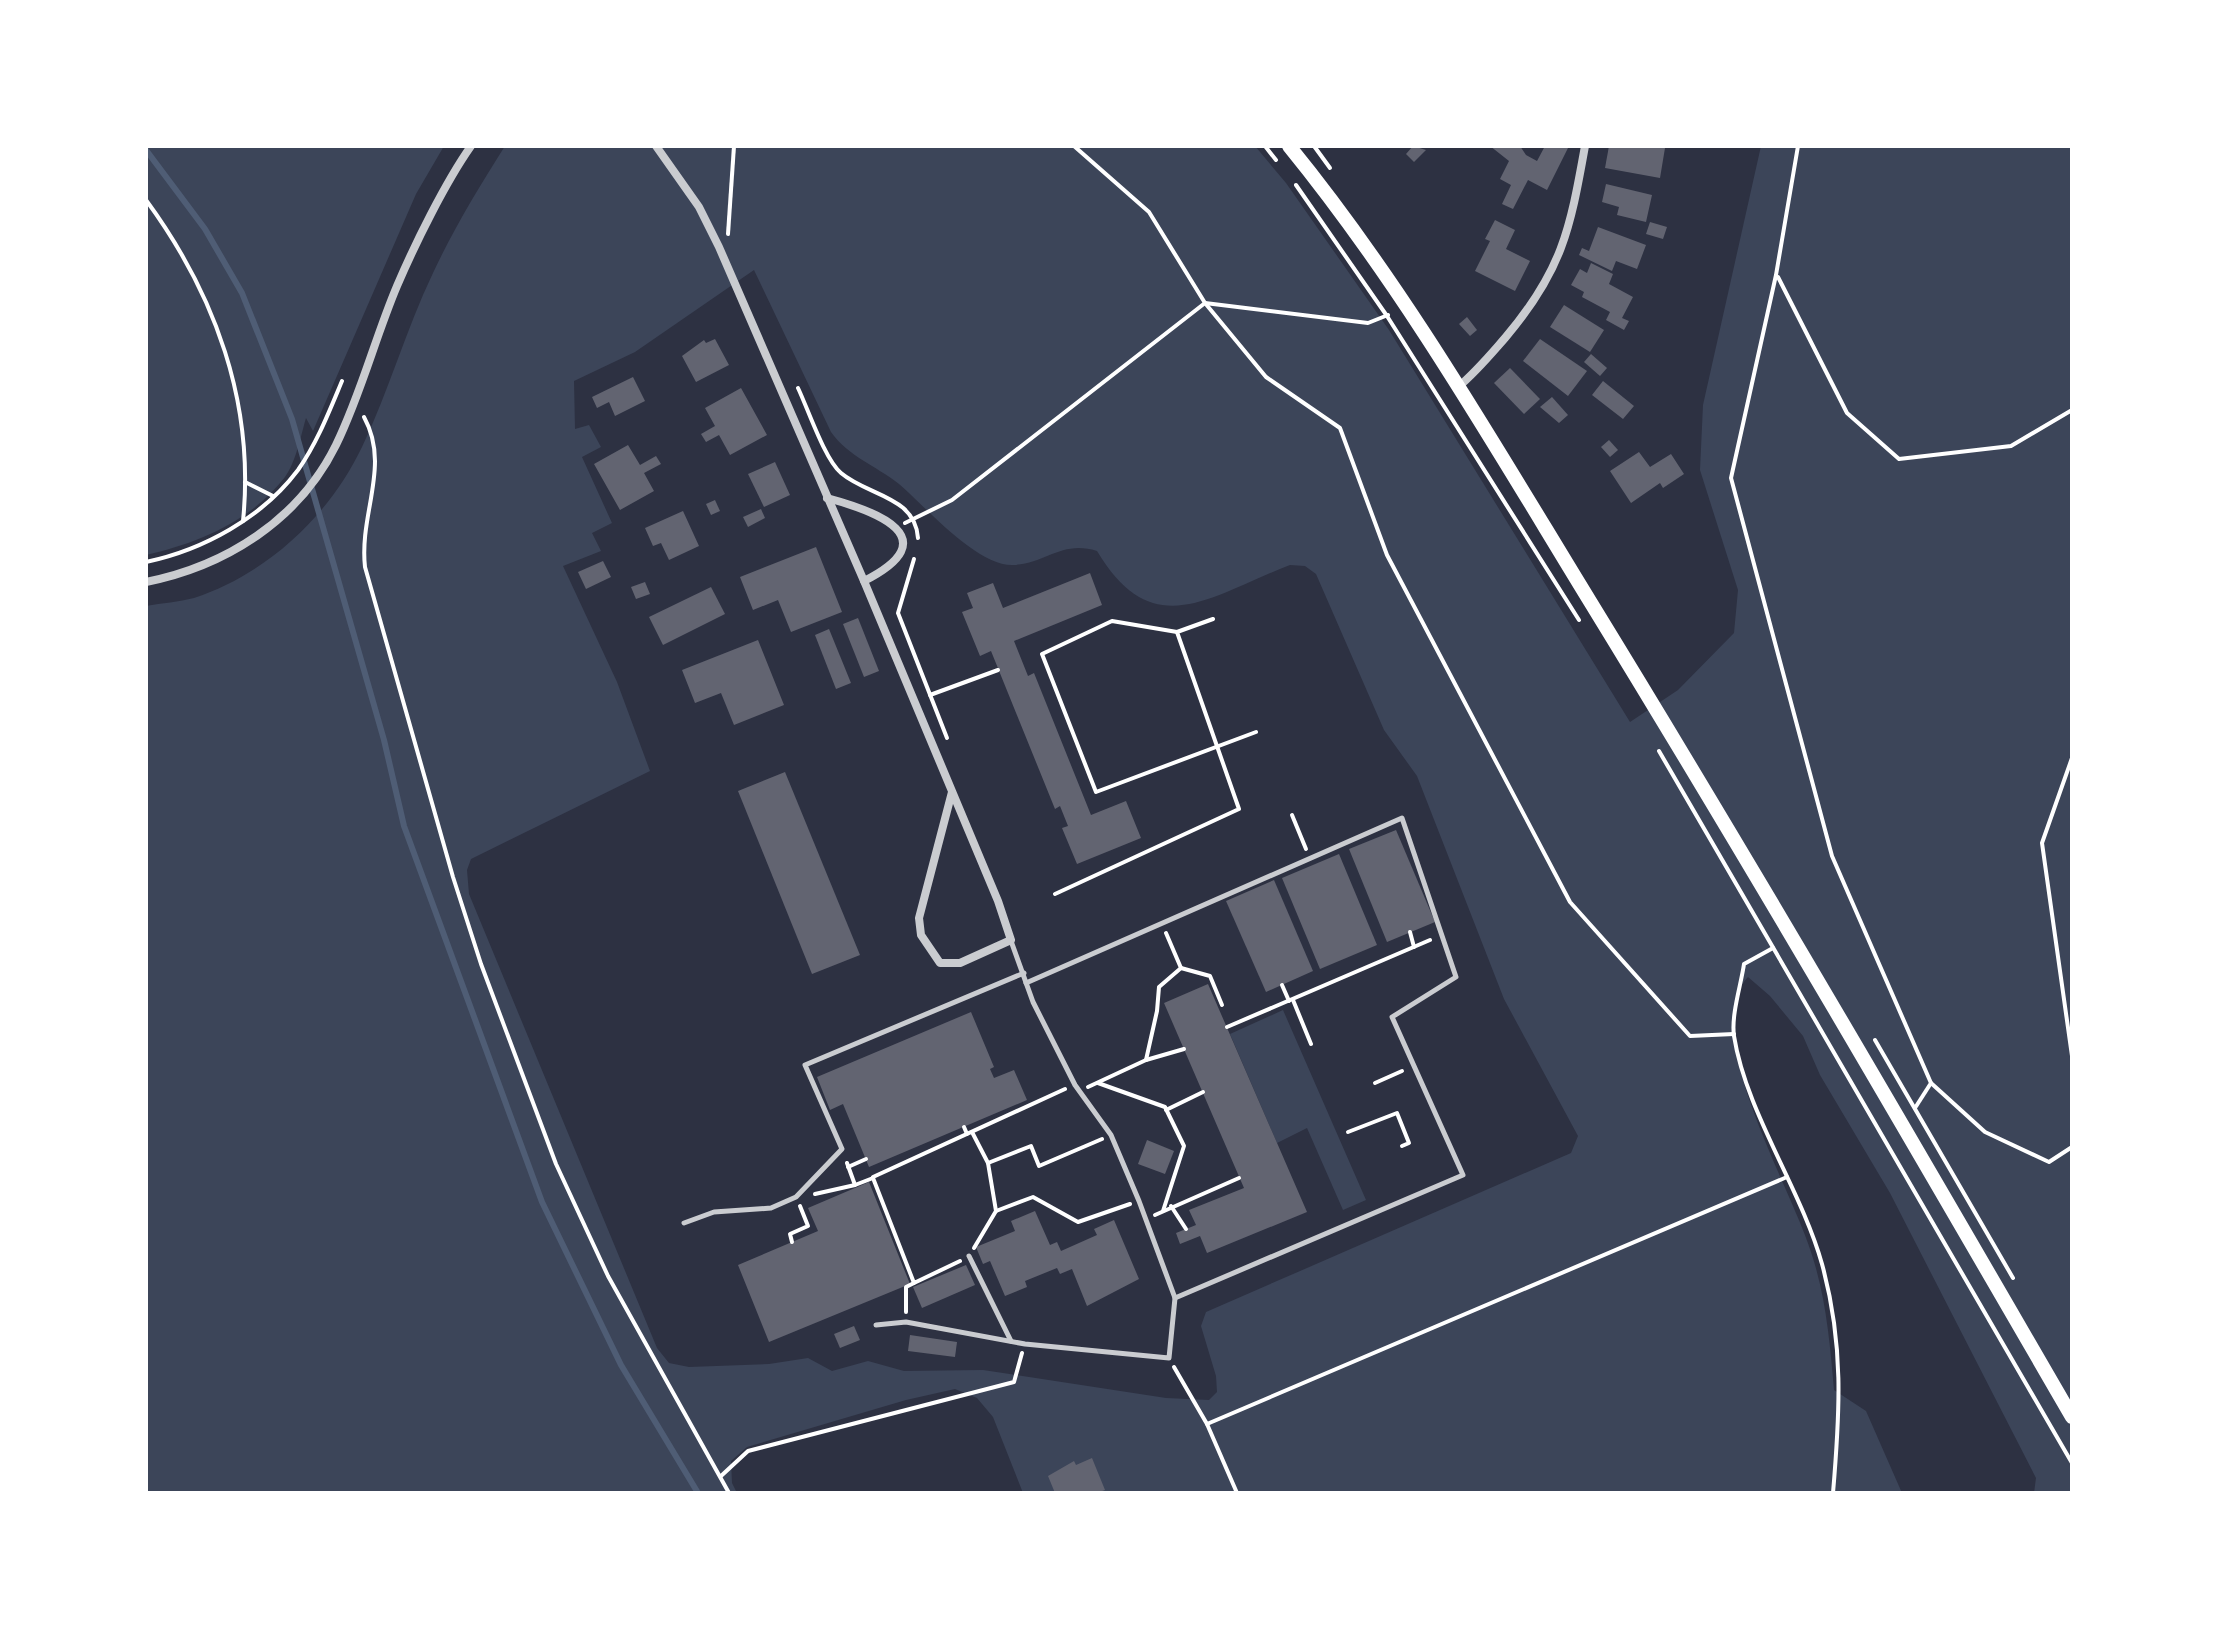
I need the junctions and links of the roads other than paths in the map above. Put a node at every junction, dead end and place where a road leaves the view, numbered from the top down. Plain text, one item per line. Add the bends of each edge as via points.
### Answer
1 (471, 146) edge
2 (656, 146) edge
3 (1289, 146) edge
4 (1585, 146) edge
5 (1458, 387) junction
6 (827, 498) junction
7 (864, 581) junction
8 (146, 582) edge
9 (952, 792) junction
10 (1011, 940) junction
11 (1024, 973) junction
12 (1026, 983) junction
13 (684, 1223) dead end
14 (969, 1256) road end
15 (1175, 1298) junction
16 (876, 1325) dead end
17 (1011, 1341) junction
18 (2072, 1417) edge

1 - 8 street via 398,285 356,400 326,462 295,502 241,549 181,575
2 - 6 street via 699,207 719,247
3 - 5 main road
4 - 5 street via 1571,222 1545,286
5 - 18 main road via 1788,926
6 - 7 street
6 - 7 street via 864,508 895,525 899,555 889,568
7 - 9 street
9 - 10 street
9 - 10 street via 922,897 921,935 940,963 960,963
10 - 11 lane
11 - 12 lane
11 - 13 lane via 805,1065 842,1149 796,1197 771,1208 714,1212
12 - 15 lane via 1075,1085 1111,1135
12 - 15 lane via 1402,818 1456,977 1392,1017 1463,1175
14 - 17 lane
15 - 17 lane via 1169,1358
16 - 17 lane via 906,1322

